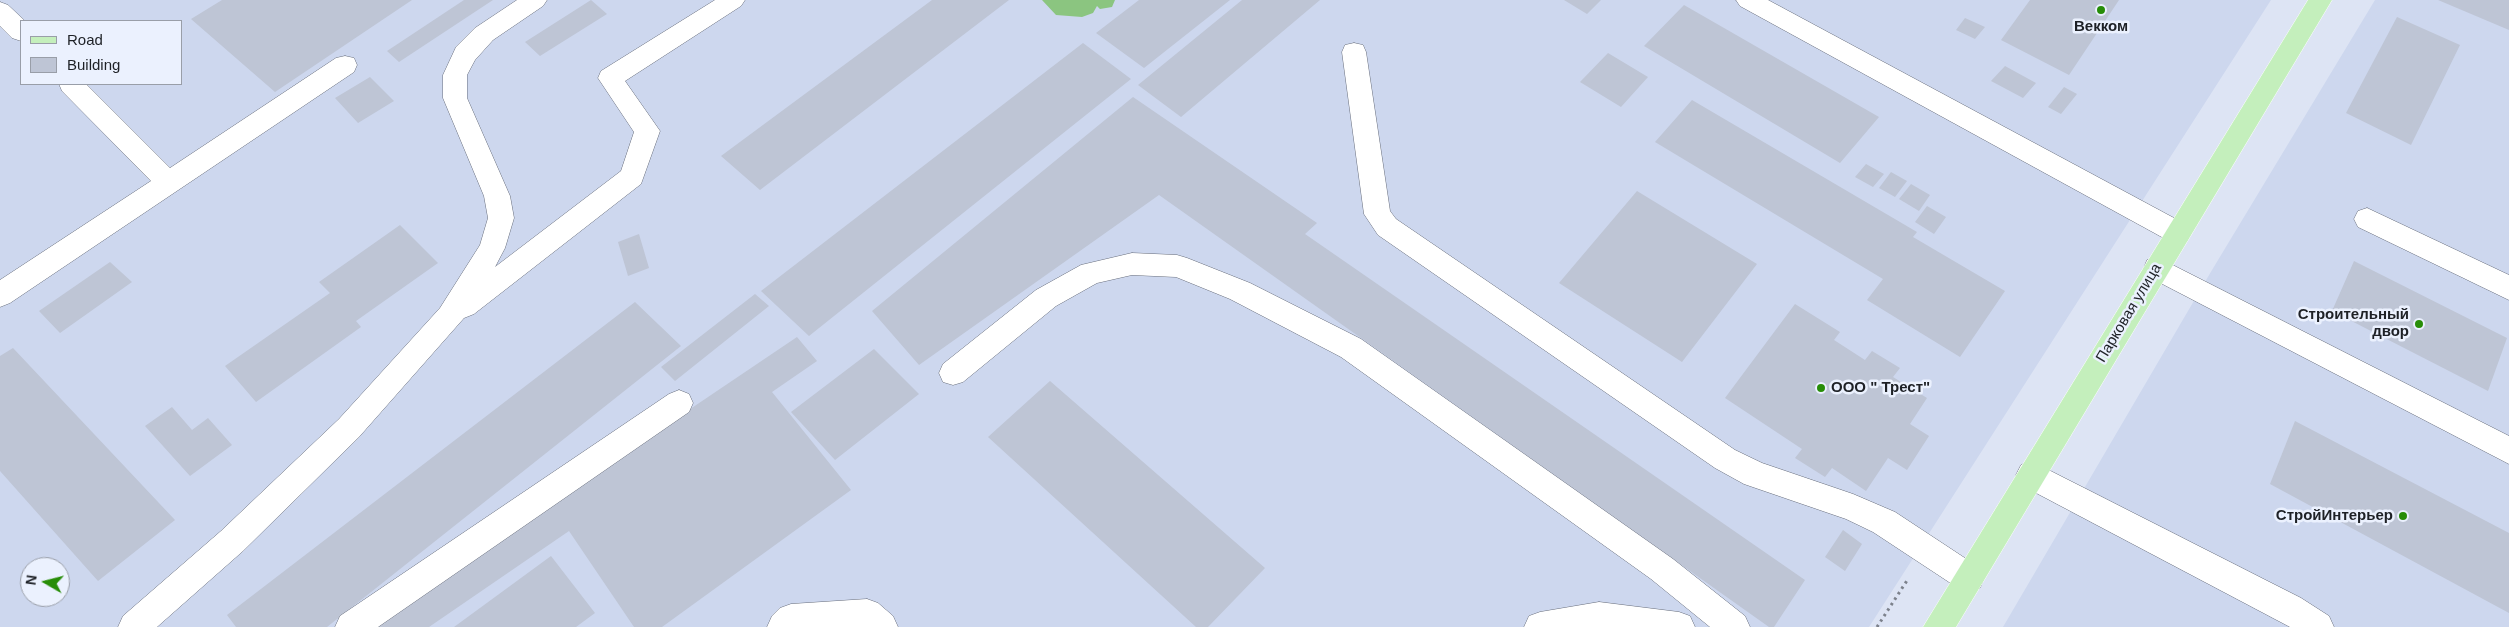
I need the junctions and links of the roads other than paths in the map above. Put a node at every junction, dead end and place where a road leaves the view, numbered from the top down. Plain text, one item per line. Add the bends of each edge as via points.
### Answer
1 (535, 0) edge
2 (733, 0) edge
3 (1748, 0) edge
4 (2320, 0) edge
5 (0, 10) edge
6 (20, 31) edge
7 (1354, 52) dead end
8 (345, 65) dead end
9 (72, 85) edge
10 (168, 182) junction
11 (2367, 219) dead end
12 (2178, 233) junction
13 (2157, 268) junction
14 (2509, 288) edge
15 (0, 295) edge
16 (450, 316) junction
17 (953, 373) dead end
18 (678, 403) dead end
19 (2509, 451) edge
20 (2031, 475) junction
21 (1969, 578) junction
22 (134, 627) edge
23 (351, 627) edge
24 (783, 627) edge
25 (882, 627) edge
26 (1540, 627) edge
27 (1679, 627) edge
28 (1734, 627) edge
29 (1939, 627) edge
30 (2318, 627) edge

1 - 16 lane via 484,34 465,54 456,75 455,98 497,196 502,218 492,248
2 - 16 lane via 610,78 647,131 632,177
3 - 12 lane
4 - 12 main road, Парковая улица
5 - 6 lane
7 - 21 lane via 1377,214 1387,227 1725,459 1754,474 1884,522
8 - 10 lane
9 - 10 lane
10 - 15 lane
11 - 14 lane
12 - 13 main road, Парковая улица
13 - 19 lane
13 - 20 main road, Парковая улица
16 - 22 lane via 349,428 232,541
17 - 28 lane via 1046,298 1091,273 1132,264 1177,266 1240,291 1351,348 1662,570
18 - 23 lane
20 - 21 main road, Парковая улица
20 - 30 lane via 2290,609
21 - 29 main road, Парковая улица
24 - 25 lane via 791,619 867,614
26 - 27 lane via 1599,617

